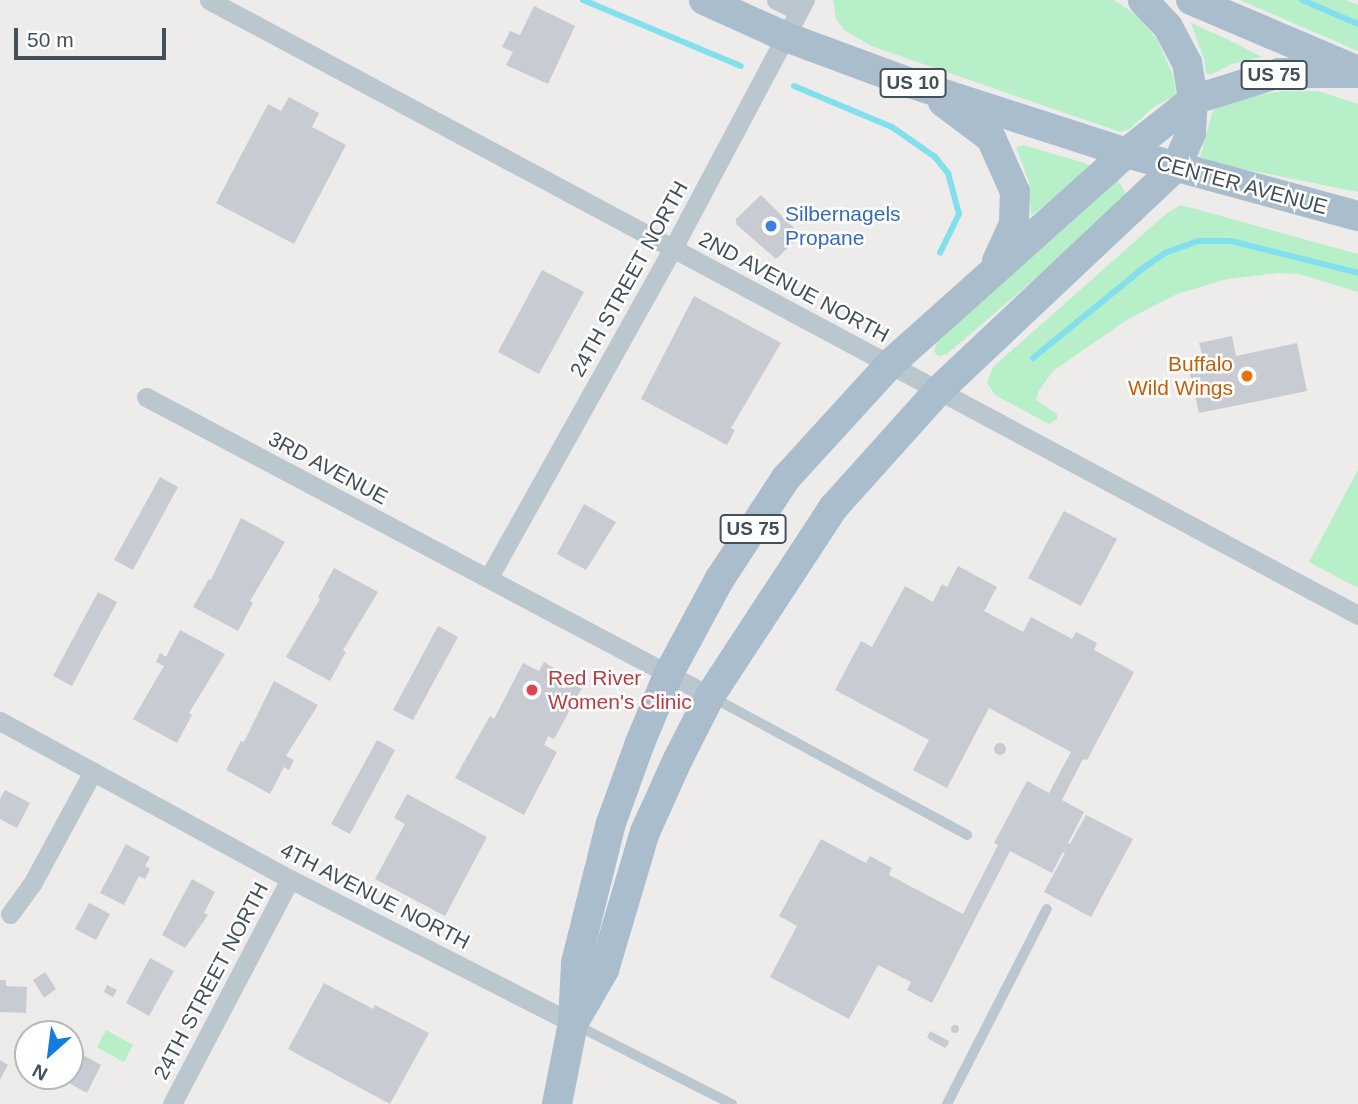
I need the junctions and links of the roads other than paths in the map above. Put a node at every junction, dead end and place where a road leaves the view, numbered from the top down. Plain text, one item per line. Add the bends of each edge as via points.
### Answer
1 (209, 0) edge
2 (704, 0) edge
3 (776, 0) edge
4 (1143, 0) edge
5 (1191, 0) edge
6 (797, 16) edge
7 (1358, 72) edge
8 (913, 83) junction
9 (1194, 100) junction
10 (1126, 153) junction
11 (1176, 167) junction
12 (1358, 216) edge
13 (673, 248) junction
14 (993, 269) junction
15 (890, 364) junction
16 (939, 390) junction
17 (146, 397) dead end
18 (489, 577) junction
19 (1358, 615) edge
20 (669, 673) junction
21 (710, 696) junction
22 (0, 722) edge
23 (93, 771) junction
24 (967, 835) dead end
25 (290, 879) junction
26 (1047, 909) dead end
27 (10, 914) dead end
28 (573, 1023) junction
29 (172, 1104) edge
30 (557, 1104) edge
31 (732, 1104) edge
32 (947, 1104) edge

1 - 13 street, 2ND AVENUE NORTH
2 - 6 main road, US 10
3 - 6 street
4 - 9 main road via 1168,27 1188,62
5 - 7 main road
6 - 8 main road, US 10
6 - 13 street, 24TH STREET NORTH
7 - 9 main road, US 75 via 1279,73
8 - 10 main road, US 10
8 - 14 main road via 990,138 1008,171 1016,192 1014,224
9 - 10 main road, US 75
9 - 11 main road via 1191,133
10 - 11 main road, CENTER AVENUE / US 10
10 - 14 main road, US 75
11 - 12 main road, CENTER AVENUE / US 10
11 - 16 main road, US 75
13 - 15 street, 2ND AVENUE NORTH
13 - 18 street, 24TH STREET NORTH
14 - 15 main road, US 75
15 - 16 street, 2ND AVENUE NORTH
15 - 20 main road, US 75 via 786,478 719,580
16 - 19 street, 2ND AVENUE NORTH
16 - 21 main road, US 75 via 833,508
17 - 18 street, 3RD AVENUE
18 - 20 street, 3RD AVENUE
20 - 21 street, 3RD AVENUE
20 - 28 main road, US 75 via 611,823 576,963
21 - 24 lane
21 - 28 main road, US 75 via 645,832 604,970
22 - 23 street, 4TH AVENUE NORTH
23 - 25 street, 4TH AVENUE NORTH
23 - 27 street via 32,884
25 - 28 street, 4TH AVENUE NORTH
25 - 29 street, 24TH STREET NORTH
26 - 32 lane
28 - 30 main road, US 75
28 - 31 lane, 4TH AVENUE NORTH

